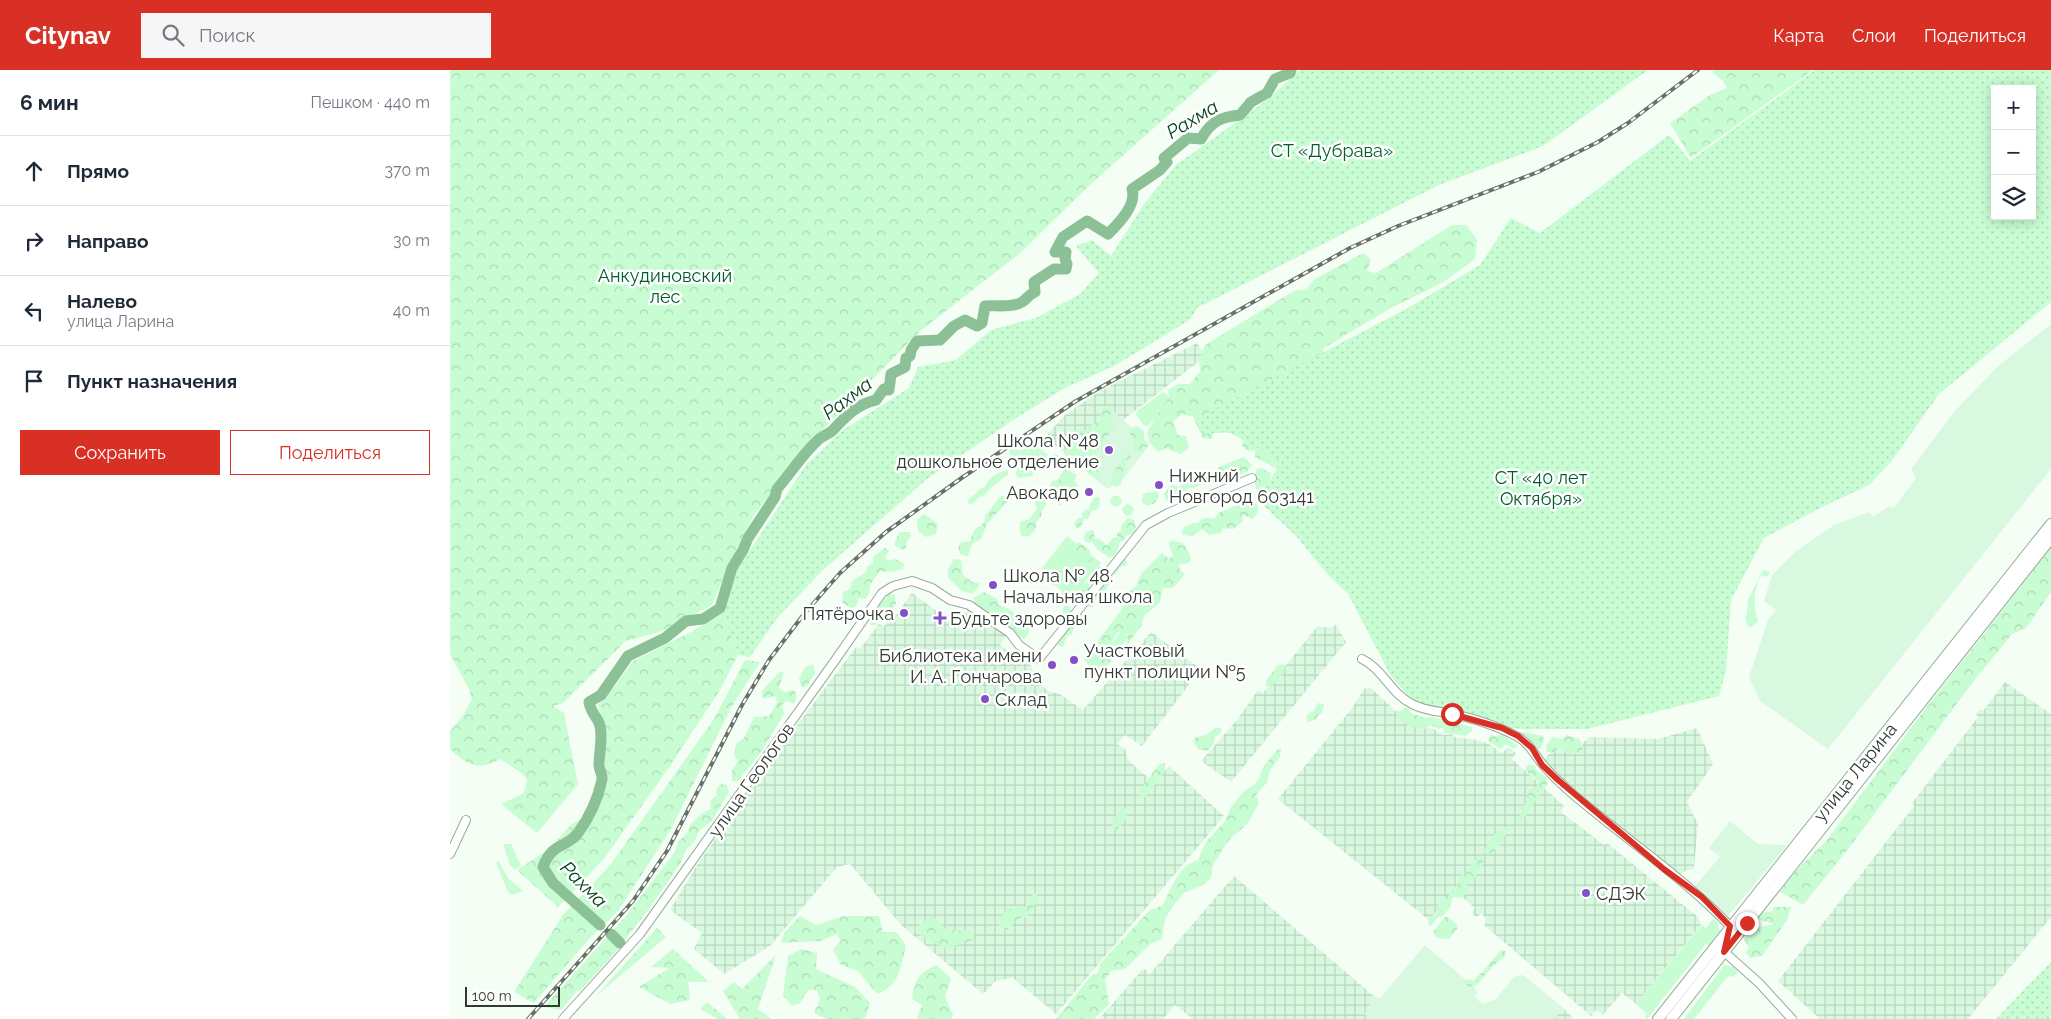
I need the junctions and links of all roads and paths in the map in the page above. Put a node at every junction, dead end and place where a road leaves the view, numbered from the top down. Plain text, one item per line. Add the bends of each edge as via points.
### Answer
1 (1252, 478) dead end
2 (2051, 524) edge
3 (2051, 538) edge
4 (1362, 659) dead end
5 (466, 820) dead end
6 (450, 854) edge
7 (1730, 926) junction
8 (1716, 944) junction
9 (1724, 952) junction
10 (563, 1019) edge
11 (1658, 1019) edge
12 (1671, 1019) edge
13 (1792, 1019) edge

1 - 10 street, улица Геологов via 1146,525 1039,660 1019,645 1010,633 969,605 950,600 932,588 912,581 882,593 650,921
2 - 7 main road, улица Ларина
3 - 9 main road, улица Ларина
4 - 7 street via 1412,704 1434,713 1452,714 1502,728 1518,736 1558,780 1702,897
5 - 6 street
7 - 8 main road, улица Ларина
7 - 9 street
8 - 9 street
8 - 11 main road, улица Ларина
9 - 12 main road, улица Ларина
9 - 13 street

